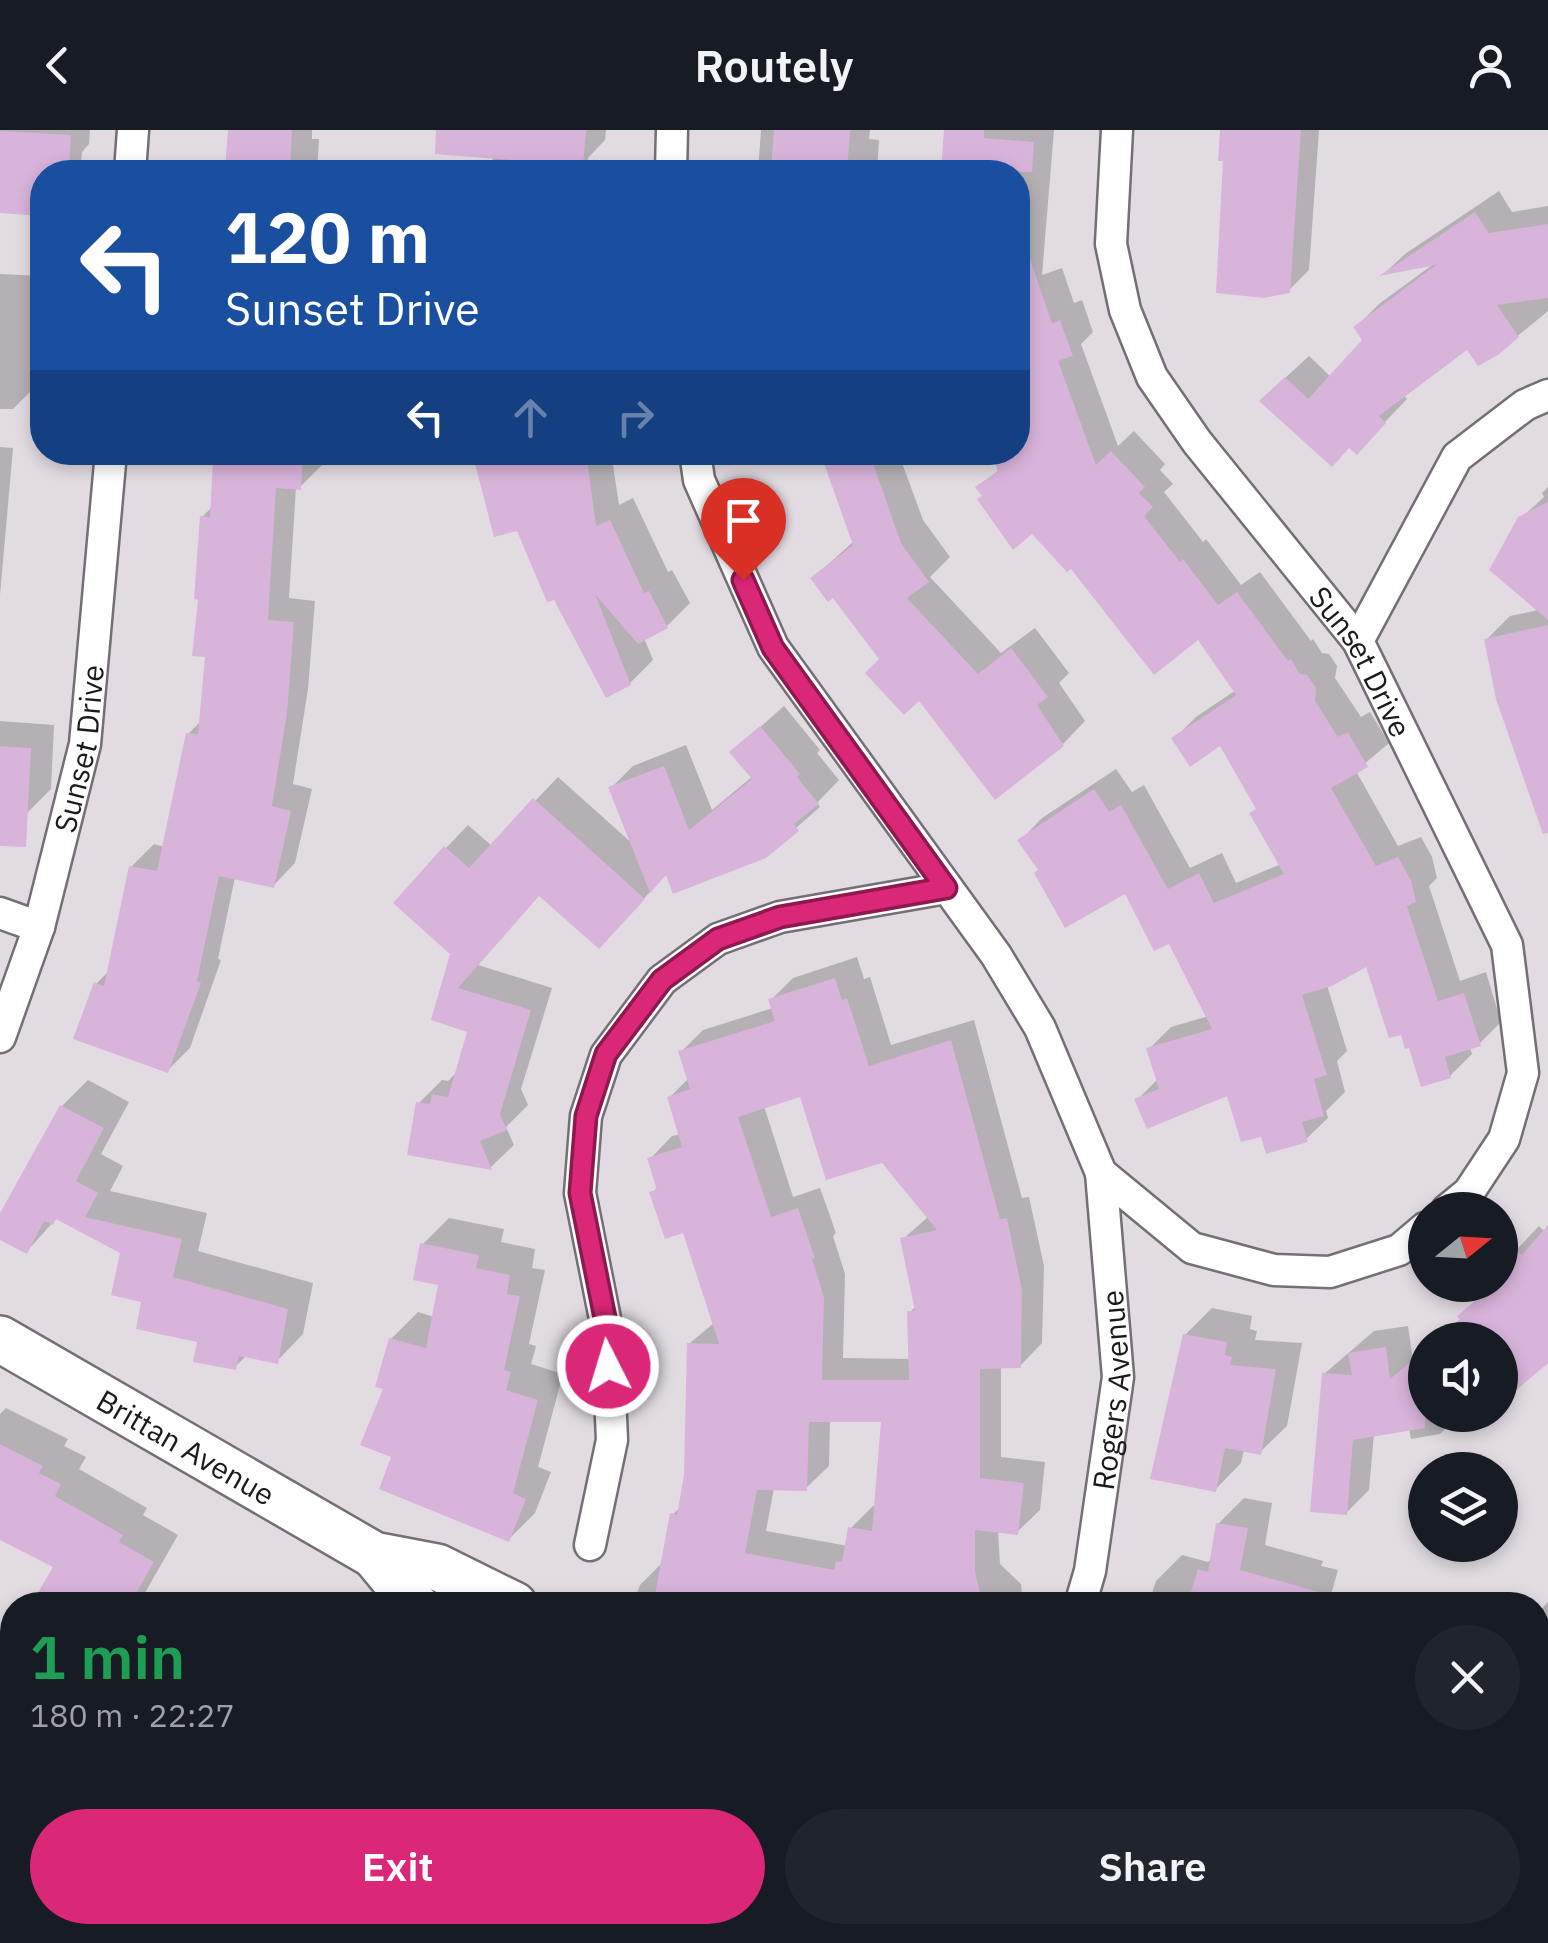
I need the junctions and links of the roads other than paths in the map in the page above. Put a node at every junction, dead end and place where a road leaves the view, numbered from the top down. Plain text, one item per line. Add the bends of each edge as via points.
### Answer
1 (133, 130) edge
2 (672, 130) edge
3 (1117, 130) edge
4 (131, 160) edge
5 (671, 160) edge
6 (1548, 395) edge
7 (110, 465) edge
8 (696, 465) edge
9 (1358, 641) junction
10 (946, 888) junction
11 (0, 913) edge
12 (39, 926) junction
13 (0, 1037) edge
14 (1101, 1172) junction
15 (1469, 1192) edge
16 (1408, 1242) edge
17 (0, 1340) edge
18 (590, 1545) dead end
19 (374, 1555) junction
20 (404, 1592) edge
21 (488, 1592) edge
22 (1084, 1592) edge

1 - 4 street
2 - 5 street
3 - 9 street, Sunset Drive via 1111,244 1125,310 1152,378
6 - 9 street via 1457,458
7 - 12 street, Sunset Drive via 85,744
8 - 10 street via 773,648
9 - 15 street, Sunset Drive via 1508,944 1523,1074 1504,1139
10 - 14 street via 1040,1028
10 - 18 street via 780,917 718,939 662,980 606,1054 586,1116 580,1193 607,1328 612,1440
11 - 12 street
12 - 13 street, Sunset Drive
14 - 16 street via 1192,1248 1274,1270 1330,1272
14 - 22 street, Rogers Avenue via 1118,1377
17 - 19 main road, Brittan Avenue
19 - 20 main road, Brittan Avenue
19 - 21 main road, Brittan Avenue via 437,1567

